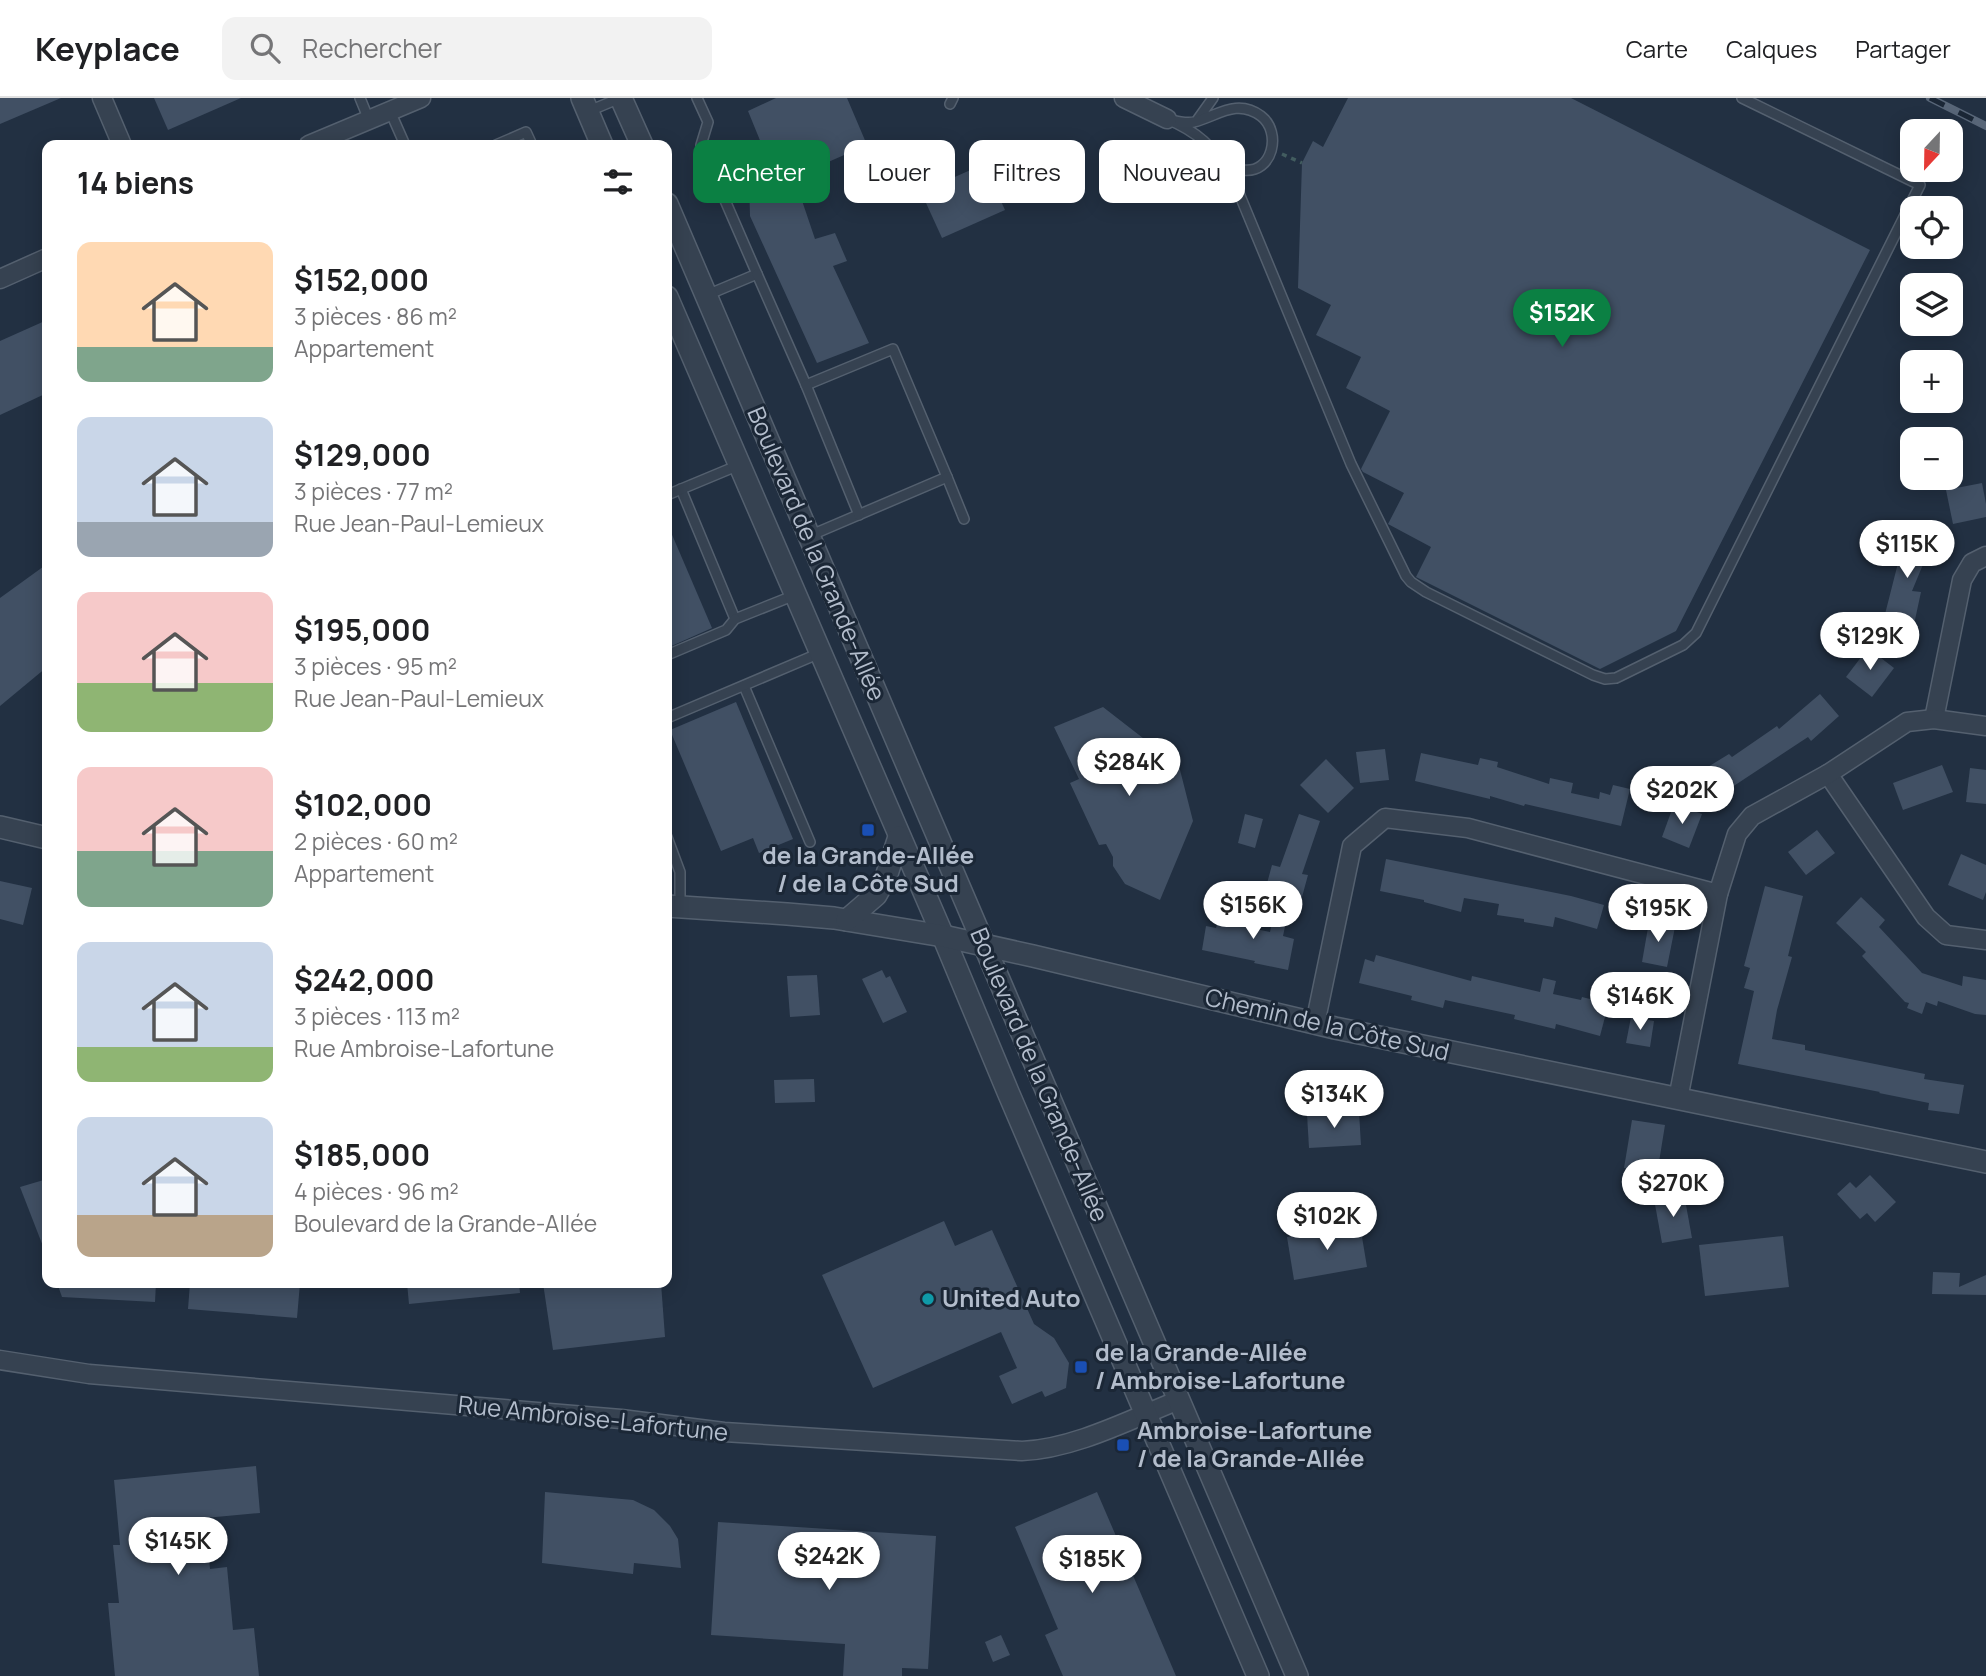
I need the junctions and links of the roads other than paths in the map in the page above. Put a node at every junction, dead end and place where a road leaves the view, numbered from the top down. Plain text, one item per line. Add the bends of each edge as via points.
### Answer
1 (102, 98) edge
2 (360, 98) edge
3 (421, 98) edge
4 (621, 98) edge
5 (697, 98) edge
6 (1124, 98) edge
7 (1213, 98) edge
8 (1742, 98) edge
9 (584, 105) edge
10 (390, 111) junction
11 (1167, 119) junction
12 (369, 120) junction
13 (1193, 122) junction
14 (120, 140) edge
15 (321, 140) edge
16 (403, 140) edge
17 (508, 140) edge
18 (530, 140) edge
19 (600, 140) edge
20 (640, 140) edge
21 (1204, 140) edge
22 (1245, 170) edge
23 (1244, 203) edge
24 (672, 216) edge
25 (42, 260) edge
26 (757, 274) junction
27 (0, 279) edge
28 (706, 296) junction
29 (672, 309) edge
30 (806, 385) junction
31 (739, 465) junction
32 (947, 477) junction
33 (681, 489) junction
34 (672, 493) edge
35 (859, 515) junction
36 (964, 519) dead end
37 (809, 536) junction
38 (1986, 556) edge
39 (795, 595) junction
40 (735, 619) junction
41 (672, 653) edge
42 (820, 653) junction
43 (744, 686) junction
44 (672, 716) edge
45 (1934, 719) junction
46 (1986, 726) edge
47 (1828, 774) junction
48 (0, 827) edge
49 (42, 837) edge
50 (899, 837) junction
51 (810, 842) dead end
52 (672, 850) edge
53 (1718, 894) junction
54 (673, 907) edge
55 (848, 920) junction
56 (943, 936) junction
57 (1986, 940) edge
58 (984, 945) junction
59 (1315, 1024) junction
60 (1678, 1099) junction
61 (1986, 1162) edge
62 (0, 1360) edge
63 (1179, 1400) junction
64 (1145, 1413) junction
65 (1258, 1676) edge
66 (1297, 1676) edge

1 - 14 street
2 - 12 lane
3 - 10 street
4 - 9 lane
4 - 20 street
5 - 26 lane via 708,122 701,145
6 - 11 street
7 - 13 lane
8 - 23 lane via 1920,185 1696,633 1683,645 1616,678 1593,676 1426,592 1406,576 1351,464
9 - 19 street
10 - 12 street
10 - 16 lane
11 - 13 lane
11 - 21 lane
12 - 15 street
13 - 22 lane via 1228,109 1244,108 1261,115 1273,135 1272,149 1262,165
17 - 18 lane via 526,132
24 - 28 street, Boulevard de la Grande-Allée
25 - 27 street
26 - 28 lane
26 - 30 lane
28 - 37 street, Boulevard de la Grande-Allée
29 - 31 street, Boulevard de la Grande-Allée
30 - 32 lane via 893,349
30 - 35 lane
31 - 33 lane
31 - 39 street, Boulevard de la Grande-Allée
32 - 35 lane
32 - 36 lane
33 - 34 lane
33 - 40 lane
35 - 37 lane
37 - 58 street, Boulevard de la Grande-Allée
38 - 45 street via 1972,564 1962,580
39 - 40 lane
39 - 42 street, Boulevard de la Grande-Allée
40 - 41 lane via 726,631
42 - 43 lane
42 - 50 street, Boulevard de la Grande-Allée
43 - 44 lane
43 - 51 lane
45 - 46 street
45 - 47 street via 1907,722
47 - 53 street via 1752,816 1737,834
47 - 57 street via 1926,917 1946,935
48 - 49 street
50 - 55 street via 876,895
50 - 56 street, Boulevard de la Grande-Allée
52 - 54 lane via 680,872
53 - 59 street via 1468,828 1385,818 1352,846
53 - 60 street
54 - 55 street, Chemin de la Côte Sud
55 - 56 street, Chemin de la Côte Sud
56 - 58 street, Chemin de la Côte Sud
56 - 64 street, Boulevard de la Grande-Allée
58 - 59 street, Chemin de la Côte Sud
58 - 63 street, Boulevard de la Grande-Allée
59 - 60 street, Chemin de la Côte Sud
60 - 61 street, Chemin de la Côte Sud
62 - 64 street, Rue Ambroise-Lafortune via 102,1375 621,1419 724,1432 1022,1451 1054,1448
63 - 64 street, Rue Ambroise-Lafortune
63 - 66 street, Boulevard de la Grande-Allée
64 - 65 street, Boulevard de la Grande-Allée

